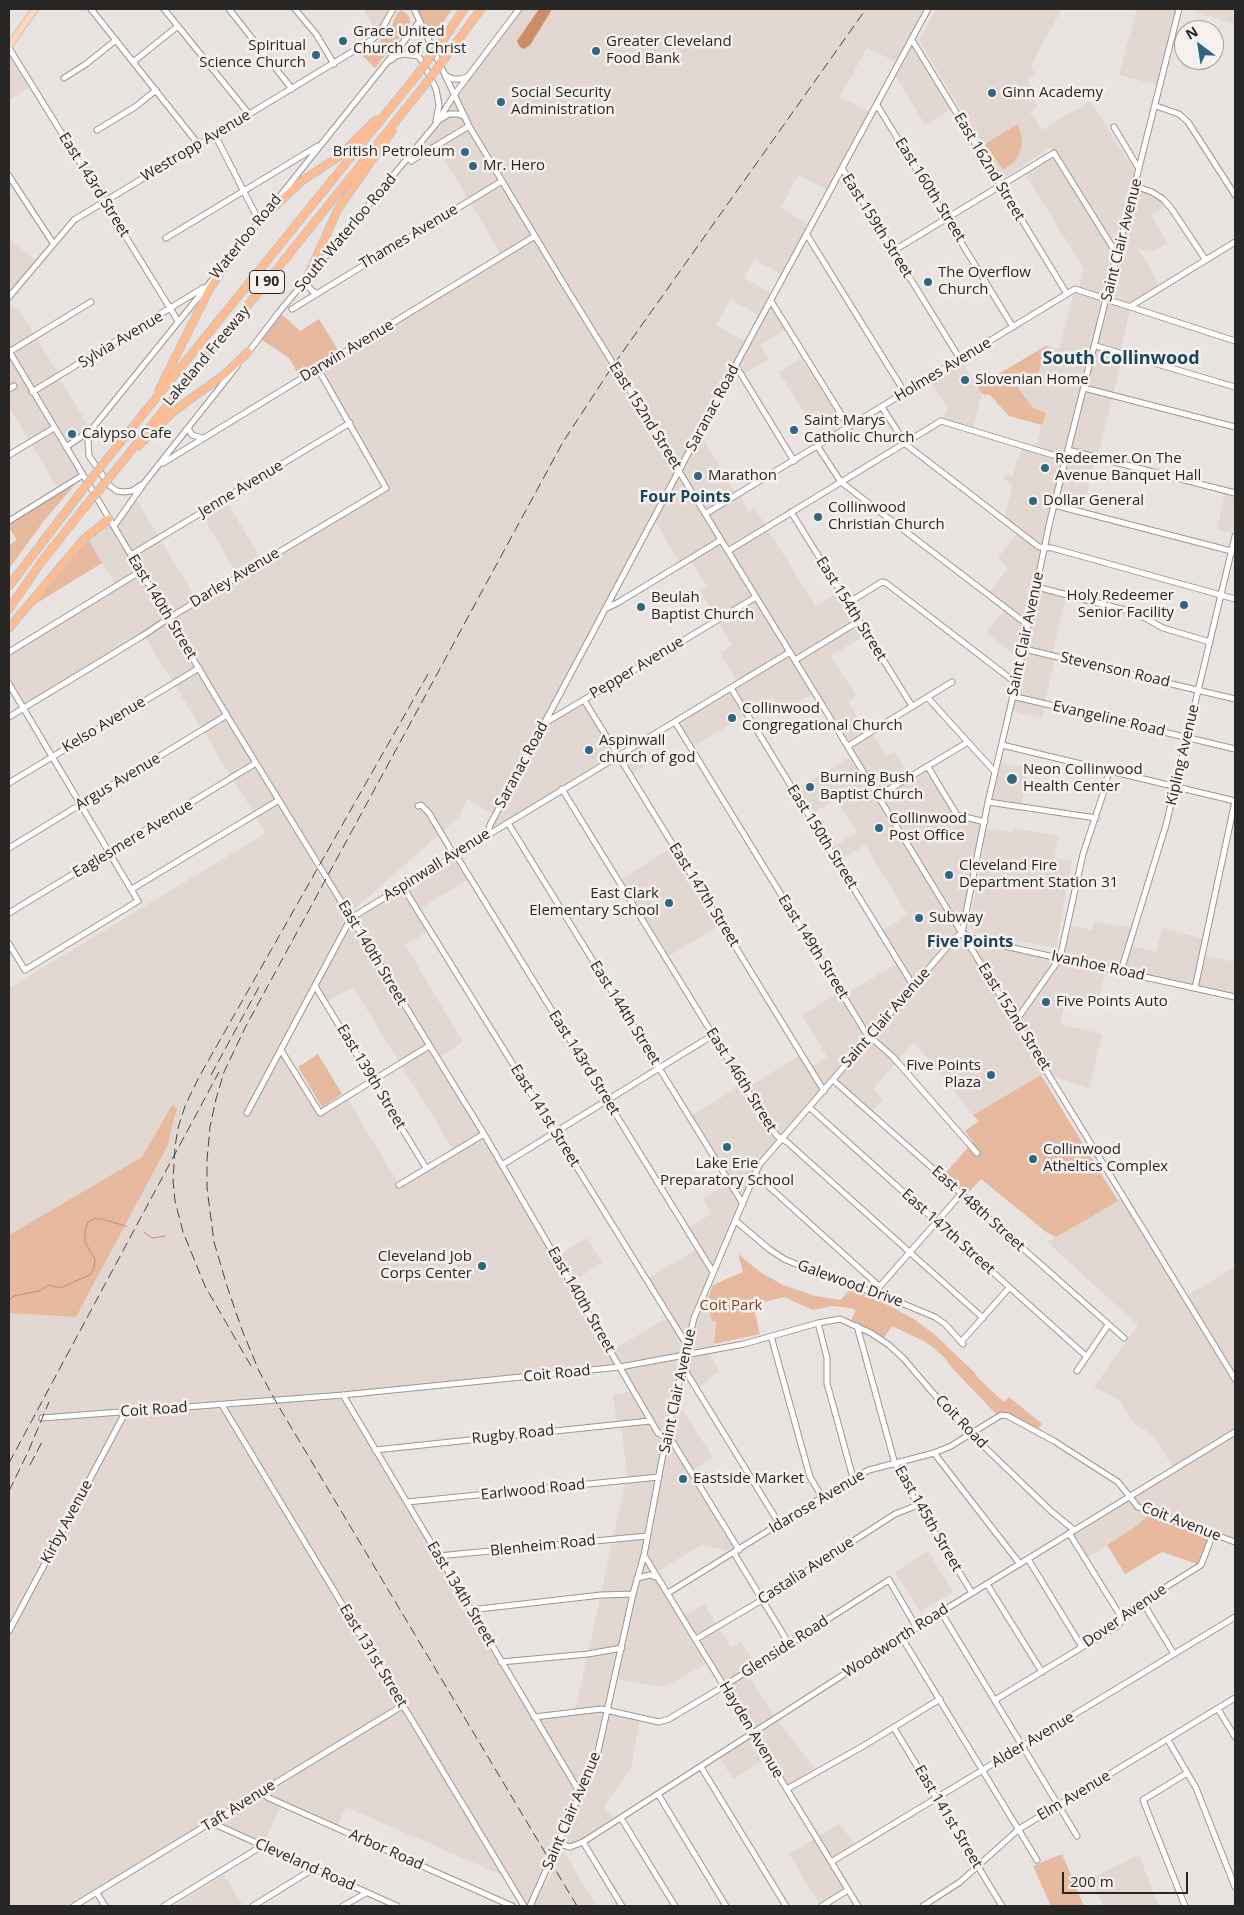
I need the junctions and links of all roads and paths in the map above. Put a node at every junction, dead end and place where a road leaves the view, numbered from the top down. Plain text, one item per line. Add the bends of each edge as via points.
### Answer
1 (35, 9) edge
2 (91, 9) edge
3 (164, 9) edge
4 (229, 9) edge
5 (294, 9) edge
6 (393, 9) edge
7 (414, 9) edge
8 (464, 9) edge
9 (480, 9) edge
10 (519, 9) edge
11 (928, 9) edge
12 (1179, 9) edge
13 (420, 21) junction
14 (178, 26) junction
15 (116, 40) junction
16 (912, 40) junction
17 (9, 47) edge
18 (133, 62) junction
19 (334, 64) junction
20 (384, 66) junction
21 (472, 73) junction
22 (444, 75) junction
23 (64, 78) dead end
24 (408, 87) junction
25 (292, 89) junction
26 (156, 90) junction
27 (454, 96) junction
28 (877, 105) junction
29 (1156, 106) junction
30 (250, 114) junction
31 (465, 117) junction
32 (400, 118) junction
33 (436, 123) junction
34 (469, 126) junction
35 (1114, 127) dead end
36 (97, 130) dead end
37 (215, 135) junction
38 (322, 143) junction
39 (199, 144) junction
40 (411, 161) dead end
41 (842, 168) junction
42 (1139, 169) junction
43 (9, 176) edge
44 (502, 181) junction
45 (1001, 186) junction
46 (1136, 186) junction
47 (245, 191) junction
48 (1235, 196) edge
49 (104, 202) junction
50 (947, 218) junction
51 (259, 221) junction
52 (807, 235) junction
53 (535, 236) junction
54 (166, 238) dead end
55 (1235, 242) edge
56 (53, 243) junction
57 (893, 251) junction
58 (234, 253) junction
59 (1118, 256) junction
60 (1205, 260) junction
61 (305, 282) junction
62 (207, 285) junction
63 (317, 293) junction
64 (1067, 294) junction
65 (9, 298) edge
66 (1107, 300) junction
67 (771, 301) junction
68 (91, 302) dead end
69 (1131, 306) junction
70 (171, 309) junction
71 (292, 309) dead end
72 (178, 321) junction
73 (1013, 327) junction
74 (1235, 341) edge
75 (1096, 346) junction
76 (9, 352) edge
77 (248, 352) junction
78 (960, 360) junction
79 (736, 366) junction
80 (318, 369) junction
81 (1235, 387) edge
82 (1084, 388) junction
83 (32, 392) junction
84 (905, 393) junction
85 (152, 404) junction
86 (882, 407) junction
87 (350, 423) junction
88 (849, 427) junction
89 (1235, 427) edge
90 (54, 428) junction
91 (188, 428) junction
92 (91, 430) junction
93 (203, 438) junction
94 (904, 443) junction
95 (66, 447) junction
96 (818, 447) junction
97 (1068, 450) junction
98 (9, 454) edge
99 (1066, 459) junction
100 (794, 461) junction
101 (158, 466) junction
102 (114, 472) junction
103 (680, 472) junction
104 (83, 475) junction
105 (145, 482) junction
106 (841, 482) junction
107 (1235, 494) edge
108 (1054, 505) junction
109 (791, 512) junction
110 (705, 514) junction
111 (9, 521) edge
112 (112, 523) junction
113 (1235, 536) edge
114 (721, 540) junction
115 (1044, 548) junction
116 (728, 551) junction
117 (1234, 551) edge
118 (131, 555) junction
119 (141, 571) junction
120 (9, 586) edge
121 (1037, 587) junction
122 (1220, 595) junction
123 (756, 597) junction
124 (1235, 599) edge
125 (848, 603) junction
126 (606, 608) junction
127 (9, 609) edge
128 (169, 618) junction
129 (859, 621) junction
130 (1028, 624) junction
131 (9, 628) edge
132 (1210, 642) junction
133 (1024, 648) junction
134 (9, 652) edge
135 (790, 652) junction
136 (795, 660) junction
137 (199, 668) junction
138 (952, 682) dead end
139 (1016, 683) junction
140 (9, 684) edge
141 (730, 688) junction
142 (1199, 690) junction
143 (1012, 696) junction
144 (927, 697) junction
145 (1235, 699) edge
146 (584, 700) junction
147 (912, 706) junction
148 (24, 708) junction
149 (227, 715) junction
150 (9, 717) edge
151 (675, 722) junction
152 (544, 724) junction
153 (1188, 738) junction
154 (968, 742) junction
155 (1002, 745) junction
156 (848, 746) junction
157 (1235, 749) edge
158 (52, 756) junction
159 (618, 756) junction
160 (256, 763) junction
161 (928, 767) junction
162 (1109, 770) junction
163 (995, 772) junction
164 (9, 783) edge
165 (1176, 787) junction
166 (562, 789) junction
167 (878, 796) junction
168 (279, 800) junction
169 (1235, 801) edge
170 (988, 802) junction
171 (82, 805) junction
172 (418, 806) dead end
173 (1096, 818) junction
174 (508, 822) junction
175 (985, 822) junction
176 (487, 835) junction
177 (9, 848) edge
178 (110, 853) junction
179 (455, 855) junction
180 (403, 886) junction
181 (132, 889) junction
182 (9, 913) edge
183 (351, 918) junction
184 (962, 933) junction
185 (9, 944) edge
186 (1060, 958) junction
187 (1121, 972) junction
188 (315, 986) junction
189 (914, 987) junction
190 (1195, 988) junction
191 (1235, 997) edge
192 (1015, 1019) junction
193 (713, 1035) junction
194 (871, 1037) junction
195 (430, 1046) junction
196 (281, 1050) junction
197 (659, 1068) junction
198 (373, 1080) junction
199 (833, 1080) junction
200 (824, 1091) junction
201 (607, 1100) junction
202 (810, 1108) junction
203 (247, 1113) dead end
204 (555, 1132) junction
205 (484, 1134) junction
206 (781, 1140) junction
207 (976, 1152) dead end
208 (502, 1165) junction
209 (426, 1168) junction
210 (755, 1174) junction
211 (399, 1185) dead end
212 (961, 1194) junction
213 (743, 1204) junction
214 (736, 1221) junction
215 (937, 1221) junction
216 (910, 1252) junction
217 (713, 1272) junction
218 (879, 1286) junction
219 (1009, 1288) junction
220 (874, 1293) junction
221 (983, 1318) junction
222 (818, 1323) junction
223 (1108, 1325) junction
224 (857, 1326) junction
225 (771, 1336) junction
226 (1124, 1338) dead end
227 (687, 1345) junction
228 (685, 1354) junction
229 (1086, 1356) junction
230 (620, 1367) junction
231 (683, 1367) junction
232 (1076, 1371) dead end
233 (1235, 1379) edge
234 (343, 1395) junction
235 (222, 1405) junction
236 (125, 1413) junction
237 (1001, 1415) joint
238 (42, 1418) dead end
239 (650, 1421) junction
240 (1235, 1432) edge
241 (971, 1434) junction
242 (666, 1438) junction
243 (375, 1450) junction
244 (934, 1454) junction
245 (895, 1464) junction
246 (659, 1477) junction
247 (853, 1478) junction
248 (822, 1497) junction
249 (1130, 1497) junction
250 (407, 1502) junction
251 (918, 1505) junction
252 (780, 1524) junction
253 (1071, 1532) junction
254 (1213, 1534) junction
255 (647, 1536) junction
256 (1235, 1542) edge
257 (736, 1552) junction
258 (644, 1555) junction
259 (438, 1556) junction
260 (1028, 1559) junction
261 (1020, 1564) junction
262 (638, 1578) junction
263 (658, 1578) junction
264 (987, 1584) junction
265 (668, 1593) junction
266 (633, 1594) junction
267 (972, 1594) junction
268 (762, 1600) junction
269 (1142, 1601) junction
270 (470, 1610) junction
271 (941, 1612) junction
272 (1235, 1617) edge
273 (1123, 1620) junction
274 (917, 1628) junction
275 (9, 1631) edge
276 (902, 1638) junction
277 (696, 1639) junction
278 (789, 1644) junction
279 (1082, 1647) junction
280 (622, 1648) junction
281 (1174, 1654) junction
282 (501, 1662) junction
283 (1042, 1672) junction
284 (724, 1686) junction
285 (1235, 1698) edge
286 (940, 1699) junction
287 (995, 1700) junction
288 (402, 1706) junction
289 (1218, 1709) junction
290 (607, 1710) junction
291 (534, 1717) junction
292 (894, 1728) junction
293 (753, 1734) junction
294 (1235, 1737) edge
295 (1168, 1740) junction
296 (1022, 1746) junction
297 (700, 1767) junction
298 (983, 1770) junction
299 (1187, 1773) junction
300 (787, 1789) junction
301 (260, 1793) junction
302 (580, 1793) junction
303 (658, 1794) junction
304 (936, 1798) junction
305 (1058, 1806) junction
306 (621, 1818) junction
307 (214, 1822) junction
308 (1019, 1829) junction
309 (1077, 1836) dead end
310 (583, 1842) junction
311 (559, 1844) junction
312 (262, 1846) junction
313 (1037, 1860) dead end
314 (831, 1862) junction
315 (978, 1866) junction
316 (313, 1869) junction
317 (1235, 1887) edge
318 (848, 1890) junction
319 (366, 1892) junction
320 (97, 1893) junction
321 (74, 1906) edge
322 (105, 1906) edge
323 (164, 1906) edge
324 (253, 1906) edge
325 (343, 1906) edge
326 (397, 1906) edge
327 (512, 1906) edge
328 (524, 1906) edge
329 (530, 1906) edge
330 (622, 1906) edge
331 (675, 1906) edge
332 (726, 1906) edge
333 (786, 1906) edge
334 (822, 1906) edge
335 (858, 1906) edge
336 (923, 1906) edge
337 (1002, 1906) edge
338 (1185, 1906) edge

1 - 17 main road
2 - 15 street
3 - 14 street
4 - 25 street
5 - 19 street via 316,34
6 - 19 street, Westropp Avenue via 378,34
7 - 13 street, East 152nd Street
8 - 24 highway, Lakeland Freeway / I 90, bridge
9 - 32 highway, Lakeland Freeway / I 90, bridge
10 - 21 street, South Waterloo Road
11 - 16 street, Saranac Road
12 - 29 street, Saint Clair Avenue
13 - 20 street, Waterloo Road
13 - 22 street, East 152nd Street
14 - 18 street
14 - 30 street
15 - 18 street
15 - 23 street
16 - 28 street, Saranac Road
16 - 45 street, East 162nd Street
17 - 49 street, East 143rd Street
18 - 26 street
19 - 25 street, Westropp Avenue
20 - 33 street via 396,56 418,56 436,89 439,105
20 - 38 street, Waterloo Road
21 - 22 street via 460,79
21 - 27 street, South Waterloo Road
22 - 27 street, East 152nd Street
24 - 51 highway via 359,138 303,180
24 - 85 highway, Lakeland Freeway / I 90
25 - 30 street, Westropp Avenue
26 - 36 street
26 - 39 street
27 - 31 street, East 152nd Street
27 - 33 street, South Waterloo Road
28 - 41 street, Saranac Road
28 - 50 street, East 160th Street
29 - 42 street, Saint Clair Avenue
29 - 48 street via 1179,114 1188,122
30 - 37 street, Westropp Avenue
31 - 33 street via 449,114
31 - 34 street, East 152nd Street
32 - 61 highway via 338,209
32 - 102 highway, Lakeland Freeway / I 90
33 - 61 street, South Waterloo Road
34 - 40 street
34 - 44 street, East 152nd Street
35 - 42 street
37 - 39 street, Westropp Avenue
37 - 47 street
38 - 47 street
38 - 51 street, Waterloo Road
39 - 49 street, Westropp Avenue
41 - 52 street, Saranac Road
41 - 57 street, East 159th Street
42 - 46 street, Saint Clair Avenue
43 - 56 street
44 - 53 street, East 152nd Street
44 - 63 street, Thames Avenue
45 - 50 street
45 - 59 street via 1054,153
45 - 64 street, East 162nd Street
46 - 59 street, Saint Clair Avenue
46 - 60 street via 1163,198
47 - 51 street
47 - 54 street
49 - 56 street, Westropp Avenue via 74,220
49 - 70 street, East 143rd Street
50 - 57 street
50 - 73 street, East 160th Street
51 - 58 street, Waterloo Road
52 - 67 street, Saranac Road
52 - 84 street
53 - 80 street, Darwin Avenue
53 - 103 street, East 152nd Street, bridge
55 - 60 street
56 - 65 street, Westropp Avenue
57 - 78 street, East 159th Street
58 - 62 street, Waterloo Road
58 - 85 highway via 210,288
59 - 66 street, Saint Clair Avenue
60 - 69 street
61 - 63 street
61 - 77 street, South Waterloo Road
62 - 70 street, Sylvia Avenue
62 - 72 street, Waterloo Road
63 - 71 street, Thames Avenue
64 - 66 street via 1076,289
64 - 73 street, Holmes Avenue
66 - 69 street
66 - 75 street, Saint Clair Avenue
67 - 79 street, Saranac Road
67 - 88 street
68 - 76 street
69 - 74 street
70 - 72 street, East 143rd Street
70 - 83 street, Sylvia Avenue
72 - 92 street, Waterloo Road
73 - 78 street, Holmes Avenue
75 - 81 street
75 - 82 street, Saint Clair Avenue
76 - 83 street, East 140th Street
77 - 91 street, South Waterloo Road
77 - 102 highway via 225,374 174,411
78 - 84 street, Holmes Avenue
79 - 100 street
79 - 103 street, Saranac Road
80 - 87 street
80 - 93 street, Darwin Avenue
82 - 89 street
82 - 97 street, Saint Clair Avenue
83 - 90 street, East 140th Street
84 - 86 street, Holmes Avenue
85 - 120 highway, Lakeland Freeway / I 90, bridge
86 - 88 street, Holmes Avenue
86 - 94 street
87 - 118 street, Jenne Avenue
87 - 128 street, Darley Avenue via 386,488
88 - 96 street, Holmes Avenue
90 - 95 street, East 140th Street
90 - 98 street
91 - 93 street via 192,435
91 - 101 street, South Waterloo Road
92 - 95 street, Waterloo Road
92 - 105 street via 88,441 90,456 110,486 124,492 132,491
93 - 101 street, Darwin Avenue
94 - 99 street via 941,421
94 - 106 street
94 - 115 street via 1018,532
95 - 104 street, East 140th Street
96 - 100 street, Holmes Avenue
96 - 106 street
97 - 99 street, Saint Clair Avenue
97 - 107 street
99 - 108 street, Saint Clair Avenue
100 - 110 street, Holmes Avenue
101 - 105 street, South Waterloo Road
102 - 127 highway, Lakeland Freeway / I 90, bridge via 42,561
103 - 110 street, East 152nd Street
103 - 126 street, Saranac Road
104 - 111 street
104 - 112 street, East 140th Street
105 - 112 street, South Waterloo Road
106 - 109 street
106 - 130 street
108 - 115 street, Saint Clair Avenue
108 - 117 street
109 - 116 street
109 - 125 street, East 154th Street
110 - 114 street, East 152nd Street
112 - 118 street, East 140th Street
112 - 131 highway via 84,539
113 - 117 street, Kipling Avenue
114 - 116 street, East 152nd Street
114 - 126 street
115 - 121 street, Saint Clair Avenue
115 - 122 street
116 - 123 street, East 152nd Street
117 - 122 street, Kipling Avenue
118 - 119 street, East 140th Street
119 - 128 street, East 140th Street
119 - 134 street
121 - 130 street, Saint Clair Avenue
121 - 132 street via 1136,613 1163,628
122 - 124 street
122 - 132 street, Kipling Avenue
123 - 135 street, East 152nd Street
123 - 146 street, Pepper Avenue
125 - 129 street, East 154th Street
125 - 139 street via 882,582
126 - 152 street, Saranac Road
128 - 137 street, East 140th Street
128 - 148 street, Darley Avenue
129 - 136 street
129 - 147 street, East 154th Street
130 - 133 street, Saint Clair Avenue
132 - 142 street, Kipling Avenue
133 - 139 street, Saint Clair Avenue
133 - 142 street, Stevenson Road
135 - 136 street, East 152nd Street
135 - 141 street, Aspinwall Avenue
136 - 156 street, East 152nd Street
137 - 149 street, East 140th Street
137 - 158 street, Kelso Avenue
138 - 144 street
139 - 143 street, Saint Clair Avenue
140 - 148 street
141 - 151 street, Aspinwall Avenue
141 - 189 street, East 150th Street
142 - 145 street, Stevenson Road
142 - 153 street, Kipling Avenue
143 - 153 street, Evangeline Road
143 - 155 street, Saint Clair Avenue
144 - 147 street
144 - 154 street
146 - 152 street, Pepper Avenue
146 - 159 street, East 147th Street
147 - 156 street
148 - 150 street, Darley Avenue
148 - 158 street
149 - 160 street, East 140th Street
149 - 171 street, Argus Avenue
151 - 159 street, Aspinwall Avenue
151 - 194 street, East 149th Street
152 - 176 street, Saranac Road
153 - 157 street, Evangeline Road
153 - 165 street, Kipling Avenue
154 - 161 street
154 - 163 street
155 - 162 street
155 - 163 street, Saint Clair Avenue
156 - 167 street, East 152nd Street
158 - 164 street, Kelso Avenue
158 - 171 street
159 - 166 street, Aspinwall Avenue
159 - 200 street, East 147th Street
160 - 168 street, East 140th Street
160 - 178 street, Eaglesmere Avenue
161 - 167 street
161 - 175 street via 957,814
162 - 165 street
162 - 173 street
163 - 170 street, Saint Clair Avenue
165 - 169 street
165 - 187 street, Kipling Avenue
166 - 174 street, Aspinwall Avenue
166 - 193 street, East 146th Street
167 - 184 street, East 152nd Street
168 - 181 street
168 - 183 street, East 140th Street
169 - 190 street
170 - 173 street
170 - 175 street, Saint Clair Avenue
171 - 177 street, Argus Avenue
171 - 178 street
172 - 179 street, East 143rd Street via 421,805 428,813
173 - 186 street via 1083,854
174 - 176 street, Aspinwall Avenue
174 - 197 street, East 144th Street
175 - 184 street, Saint Clair Avenue
176 - 179 street, Aspinwall Avenue
178 - 181 street
178 - 182 street, Eaglesmere Avenue
179 - 180 street, Aspinwall Avenue
179 - 201 street, East 143rd Street
180 - 183 street, Aspinwall Avenue
180 - 204 street, East 141st Street
181 - 185 street via 137,903 25,970
183 - 188 street
183 - 195 street, East 140th Street
184 - 186 street, Ivanhoe Road via 977,940
184 - 189 street, Saint Clair Avenue
184 - 192 street, East 152nd Street
186 - 187 street, Ivanhoe Road
186 - 192 street
187 - 190 street, Ivanhoe Road
188 - 196 street
188 - 198 street, East 139th Street
189 - 194 street, Saint Clair Avenue
190 - 191 street, Ivanhoe Road
192 - 233 street, East 152nd Street
193 - 197 street
193 - 206 street, East 146th Street
194 - 199 street, Saint Clair Avenue
194 - 207 street, East 149th Street via 893,1057
195 - 198 street
195 - 205 street, East 140th Street
196 - 198 street via 320,1113
196 - 203 street
197 - 201 street
197 - 213 street, East 144th Street
198 - 209 street, East 139th Street
199 - 200 street, Saint Clair Avenue
199 - 212 street, East 148th Street
200 - 202 street, Saint Clair Avenue
201 - 204 street
201 - 217 street, East 143rd Street
202 - 206 street, Saint Clair Avenue
202 - 215 street, East 147th Street
204 - 208 street
204 - 227 street, East 141st Street
205 - 208 street, East 140th Street
205 - 209 street
206 - 210 street, Saint Clair Avenue
206 - 216 street, East 146th Street
208 - 230 street, East 140th Street
209 - 211 street
210 - 213 street, Saint Clair Avenue
210 - 218 street
212 - 215 street
212 - 223 street, East 148th Street
213 - 214 street, Saint Clair Avenue
214 - 217 street, Saint Clair Avenue
214 - 220 street, Galewood Drive via 784,1259
215 - 216 street
215 - 219 street, East 147th Street
216 - 218 street
216 - 221 street, East 146th Street
217 - 227 street, Saint Clair Avenue
218 - 220 street
219 - 221 street
219 - 229 street, East 147th Street
220 - 221 street, Galewood Drive via 935,1317 962,1343
222 - 224 street, Coit Road via 840,1319
222 - 225 street, Coit Road
222 - 247 street via 827,1358 829,1389
223 - 226 street, East 148th Street
223 - 229 street
224 - 241 street, Coit Road via 890,1345
224 - 245 street, East 145th Street
225 - 228 street, Coit Road
225 - 248 street via 810,1477
227 - 228 street, Saint Clair Avenue
228 - 230 street, Coit Road
228 - 231 street, Saint Clair Avenue
229 - 232 street
230 - 234 street, Coit Road
230 - 239 street, East 140th Street
231 - 242 street, Saint Clair Avenue
231 - 252 street
234 - 235 street, Coit Road
234 - 243 street, East 134th Street
235 - 236 street, Coit Road
235 - 288 street, East 131st Street
236 - 238 street, Coit Road
236 - 275 street, Kirby Avenue
237 - 241 street, Idarose Avenue
237 - 249 street, Coit Avenue via 1070,1451 1118,1482
239 - 242 street, East 140th Street
239 - 243 street, Rugby Road
240 - 249 street, Woodworth Road
241 - 244 street, Idarose Avenue
241 - 253 street, Coit Road
242 - 246 street, Saint Clair Avenue
242 - 257 street, East 140th Street via 672,1441
243 - 250 street, East 134th Street
244 - 245 street, Idarose Avenue
244 - 261 street
245 - 247 street, Idarose Avenue via 869,1470
245 - 251 street, East 145th Street
246 - 250 street, Earlwood Road
246 - 255 street, Saint Clair Avenue
247 - 248 street, Idarose Avenue
248 - 252 street, Idarose Avenue
249 - 253 street, Woodworth Road
249 - 254 street, Coit Avenue via 1138,1507
250 - 259 street, East 134th Street
251 - 267 street, East 145th Street
251 - 268 street, Castalia Avenue via 895,1514
252 - 257 street, Idarose Avenue
253 - 260 street, Woodworth Road
253 - 273 street
254 - 256 street, Coit Avenue
254 - 269 street, Dover Avenue via 1202,1566
255 - 258 street, Saint Clair Avenue
255 - 259 street, Blenheim Road
257 - 265 street, Idarose Avenue
257 - 268 street, East 140th Street
258 - 262 street, Saint Clair Avenue
258 - 263 street, Hayden Avenue
259 - 270 street, East 134th Street
260 - 261 street, Woodworth Road
260 - 279 street
261 - 264 street, Woodworth Road
262 - 263 street via 650,1575
262 - 266 street, Saint Clair Avenue
263 - 265 street, Hayden Avenue
264 - 267 street, Woodworth Road
264 - 283 street
265 - 277 street, Hayden Avenue
266 - 270 street
266 - 280 street, Saint Clair Avenue
267 - 271 street, Woodworth Road
268 - 277 street, Castalia Avenue
268 - 278 street, East 140th Street
269 - 273 street, Dover Avenue
269 - 281 street
270 - 282 street, East 134th Street
271 - 274 street, Woodworth Road
271 - 287 street
272 - 281 street, Alder Avenue
273 - 279 street, Dover Avenue
274 - 276 street, Woodworth Road
274 - 278 street, Glenside Road via 889,1580
276 - 286 street
276 - 293 street, Woodworth Road
277 - 284 street, Hayden Avenue
278 - 284 street, Glenside Road
279 - 283 street, Dover Avenue
280 - 282 street
280 - 290 street, Saint Clair Avenue
281 - 296 street, Alder Avenue
282 - 291 street, East 134th Street
283 - 287 street, Dover Avenue
284 - 290 street, Glenside Road via 659,1722
284 - 293 street, Hayden Avenue
285 - 289 street, Elm Avenue
286 - 292 street
286 - 298 street
287 - 296 street
288 - 301 street, Taft Avenue
288 - 328 street, East 131st Street
289 - 294 street
289 - 295 street, Elm Avenue
290 - 291 street, Glenside Road
290 - 302 street, Saint Clair Avenue via 597,1756
291 - 302 street, East 134th Street
292 - 300 street
292 - 304 street, East 141st Street
293 - 297 street, Woodworth Road
293 - 300 street, Hayden Avenue
295 - 299 street
295 - 305 street, Elm Avenue
296 - 298 street, Alder Avenue
296 - 305 street
297 - 303 street, Woodworth Road
297 - 333 street
298 - 304 street, Alder Avenue
298 - 308 street
299 - 317 street
299 - 338 street via 1143,1800
300 - 314 street, Hayden Avenue
301 - 307 street, Taft Avenue
301 - 327 street, Arbor Road
302 - 311 street, Saint Clair Avenue
303 - 306 street, Woodworth Road
303 - 332 street
304 - 314 street, Alder Avenue
304 - 315 street, East 141st Street
305 - 308 street, Elm Avenue
305 - 309 street
306 - 310 street, Woodworth Road
306 - 331 street
307 - 312 street, Cleveland Road
307 - 320 street, Taft Avenue
308 - 313 street
308 - 315 street, Elm Avenue
310 - 311 street, Woodworth Road via 570,1847
310 - 330 street
311 - 329 street, Saint Clair Avenue
312 - 316 street, Cleveland Road
312 - 323 street
314 - 318 street, Hayden Avenue
315 - 336 street, Elm Avenue via 952,1889
315 - 337 street, East 141st Street
316 - 319 street, Cleveland Road
316 - 324 street
318 - 334 street
318 - 335 street, Hayden Avenue
319 - 325 street
319 - 326 street, Cleveland Road
320 - 321 street, Taft Avenue
320 - 322 street

